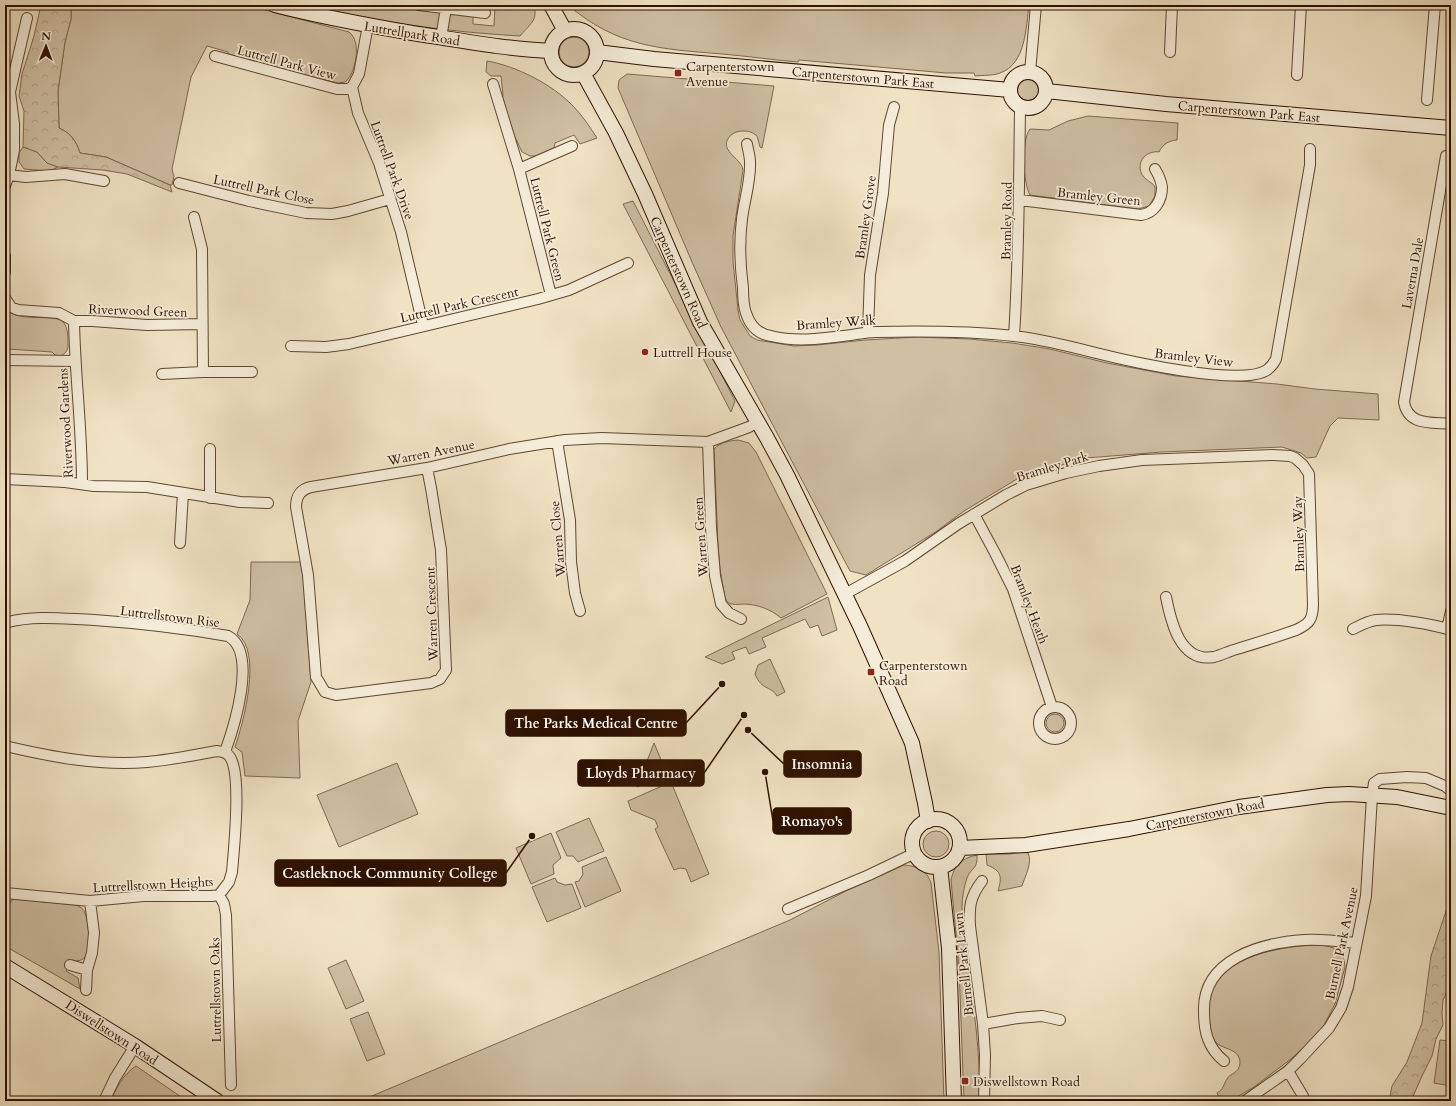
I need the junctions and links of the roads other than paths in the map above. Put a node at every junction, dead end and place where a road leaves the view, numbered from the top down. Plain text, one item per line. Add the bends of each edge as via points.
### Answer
1 (275, 5) edge
2 (419, 5) edge
3 (551, 5) edge
4 (1036, 5) edge
5 (1172, 5) edge
6 (1301, 5) edge
7 (1436, 5) edge
8 (446, 8) junction
9 (485, 13) dead end
10 (26, 18) dead end
11 (368, 26) junction
12 (566, 31) junction
13 (441, 38) junction
14 (551, 51) junction
15 (597, 52) junction
16 (1170, 52) dead end
17 (215, 56) dead end
18 (1030, 72) junction
19 (583, 73) junction
20 (1297, 75) dead end
21 (493, 84) dead end
22 (352, 87) junction
23 (1010, 90) junction
24 (1047, 91) junction
25 (8, 92) edge
26 (1427, 100) dead end
27 (894, 107) dead end
28 (1020, 107) junction
29 (1451, 128) edge
30 (747, 144) dead end
31 (572, 146) dead end
32 (1310, 149) dead end
33 (1446, 156) dead end
34 (519, 169) junction
35 (1155, 169) dead end
36 (9, 175) junction
37 (104, 181) dead end
38 (179, 183) dead end
39 (5, 186) edge
40 (390, 199) junction
41 (1020, 200) junction
42 (194, 217) dead end
43 (5, 256) edge
44 (628, 263) dead end
45 (5, 272) edge
46 (551, 295) junction
47 (5, 298) edge
48 (74, 321) junction
49 (202, 324) junction
50 (423, 325) junction
51 (868, 332) junction
52 (1014, 336) junction
53 (291, 346) dead end
54 (5, 360) edge
55 (75, 361) junction
56 (203, 372) junction
57 (252, 372) dead end
58 (162, 374) dead end
59 (758, 422) junction
60 (1451, 424) edge
61 (557, 441) junction
62 (708, 442) junction
63 (210, 449) dead end
64 (1295, 458) joint
65 (427, 468) junction
66 (5, 479) edge
67 (82, 483) junction
68 (183, 493) junction
69 (210, 498) junction
70 (268, 503) dead end
71 (974, 514) junction
72 (180, 543) dead end
73 (844, 594) junction
74 (1166, 597) dead end
75 (580, 611) dead end
76 (1451, 611) edge
77 (741, 619) dead end
78 (8, 622) dead end
79 (1353, 629) dead end
80 (1449, 630) edge
81 (319, 684) joint
82 (1052, 707) dead end
83 (5, 746) edge
84 (225, 752) junction
85 (1451, 791) edge
86 (1372, 796) junction
87 (1451, 808) edge
88 (928, 821) junction
89 (960, 848) junction
90 (915, 853) junction
91 (940, 867) junction
92 (982, 881) dead end
93 (5, 893) edge
94 (219, 895) junction
95 (90, 901) junction
96 (788, 909) dead end
97 (1356, 943) junction
98 (70, 965) dead end
99 (5, 966) edge
100 (88, 970) junction
101 (86, 990) dead end
102 (1060, 1020) dead end
103 (983, 1024) junction
104 (135, 1046) junction
105 (1224, 1061) dead end
106 (1288, 1071) junction
107 (231, 1086) dead end
108 (1303, 1096) dead end
109 (104, 1101) edge
110 (217, 1101) edge
111 (954, 1101) edge
112 (984, 1101) edge
113 (1245, 1101) edge

1 - 11 street, Luttrellpark Road
2 - 8 street
3 - 12 street
4 - 18 street
5 - 16 street
6 - 20 street
7 - 26 street
8 - 9 street
8 - 13 street
10 - 25 street
11 - 13 street, Luttrellpark Road
11 - 22 street via 359,74
12 - 14 street via 555,39
12 - 15 street via 573,29 587,33 596,44
13 - 14 street, Luttrellpark Road via 522,50
14 - 19 street via 554,63 563,72 575,75
15 - 19 street via 593,65
15 - 23 street, Carpenterstown Park East
17 - 22 street, Luttrell Park View via 337,89
18 - 23 street via 1024,72 1014,79
18 - 24 street via 1040,76
19 - 59 street, Carpenterstown Road via 645,194 700,322
21 - 34 street, Luttrell Park Green
22 - 40 street, Luttrell Park Drive via 358,113 379,163
23 - 28 street via 1012,100
24 - 28 street via 1046,97 1038,106 1026,109
24 - 29 street, Carpenterstown Park East via 1166,104
25 - 36 street via 13,108 14,137
27 - 51 street, Bramley Grove via 870,274
28 - 41 street, Bramley Road
30 - 51 street, Bramley Walk via 750,163 740,250 744,306 748,320 757,332 792,339 817,339
31 - 34 street, Luttrell Park Green
32 - 52 street, Bramley View via 1310,165 1277,356 1274,364 1267,370 1255,374 1234,375 1192,372 1127,361
33 - 60 street, Laverna Dale via 1404,396 1405,408 1412,418
34 - 46 street, Luttrell Park Green
35 - 41 street, Bramley Green via 1161,182 1161,193 1154,209 1147,214
36 - 37 street via 26,177 65,174
36 - 39 street
38 - 40 street, Luttrell Park Close via 306,213 332,214
40 - 50 street, Luttrell Park Drive via 404,243
41 - 52 street, Bramley Road
42 - 49 street, Riverwood Green via 202,249
43 - 45 street
44 - 46 street, Luttrell Park Crescent
46 - 50 street, Luttrell Park Crescent
47 - 48 street via 11,307 18,310 59,313
48 - 49 street, Riverwood Green via 147,325
48 - 55 street, Riverwood Gardens
49 - 56 street, Riverwood Green
50 - 53 street, Luttrell Park Crescent via 349,344 326,347
51 - 52 street, Bramley Walk via 942,332
54 - 55 street, Riverwood Gardens
55 - 67 street, Riverwood Gardens
56 - 57 street
56 - 58 street
59 - 62 street, Warren Avenue
59 - 73 street, Carpenterstown Road via 787,475
61 - 62 street, Warren Avenue via 604,438
61 - 65 street, Warren Avenue
61 - 75 street, Warren Close via 570,520 575,593
62 - 77 street, Warren Green via 715,576 721,604 729,613
63 - 69 street
64 - 71 street, Bramley Park via 1256,455 1142,460 1099,466 1026,485
64 - 74 street, Bramley Way via 1309,474 1313,604 1309,622 1296,630 1214,657 1199,657 1188,651 1181,642 1173,626
65 - 81 street, Warren Avenue via 307,488 297,498 308,575 316,678
65 - 81 street, Warren Crescent via 441,550 446,670 440,679 431,684 336,695 325,692
66 - 67 street, Riverwood Gardens
67 - 68 street, Riverwood Gardens via 94,486 147,487
68 - 69 street, Riverwood Gardens
68 - 72 street
69 - 70 street, Riverwood Gardens
71 - 73 street, Bramley Park via 904,561
71 - 82 street, Bramley Heath via 1013,589
73 - 88 street, Carpenterstown Road via 912,743
76 - 80 street
78 - 84 street, Luttrellstown Rise via 26,618 103,621 167,627 232,638 240,647 242,654 241,696
79 - 80 street via 1376,620
83 - 84 street via 49,756 100,762 146,762
84 - 94 street, Luttrellstown Heights via 234,766 236,802 232,872 229,882
85 - 86 street via 1426,778 1407,777 1380,779 1374,783
86 - 87 street, Carpenterstown Road via 1397,797
86 - 89 street, Carpenterstown Road via 1327,795 1300,798 1026,845
86 - 97 street, Burnell Park Avenue via 1366,896
88 - 89 street via 941,820 950,824 958,834
88 - 90 street via 914,834 912,843
89 - 91 street via 948,864
90 - 91 street via 925,864
90 - 96 street
91 - 111 street via 949,948
92 - 103 street, Burnell Park Lawn via 972,897 969,913
93 - 95 street, Luttrellstown Heights
94 - 95 street, Luttrellstown Heights via 144,896
94 - 107 street, Luttrellstown Oaks via 226,915
95 - 100 street via 94,933
97 - 105 street via 1325,940 1284,943 1254,950 1226,964 1211,980 1203,1008 1210,1045 1216,1055
97 - 106 street, Burnell Park Avenue via 1348,987 1338,1014 1316,1043
98 - 100 street
99 - 104 street, Diswellstown Road
100 - 101 street
102 - 103 street, Burnell Park Lawn via 1042,1016
103 - 112 street, Burnell Park Lawn
104 - 109 street
104 - 110 street, Diswellstown Road
106 - 108 street
106 - 113 street, Burnell Park Avenue

